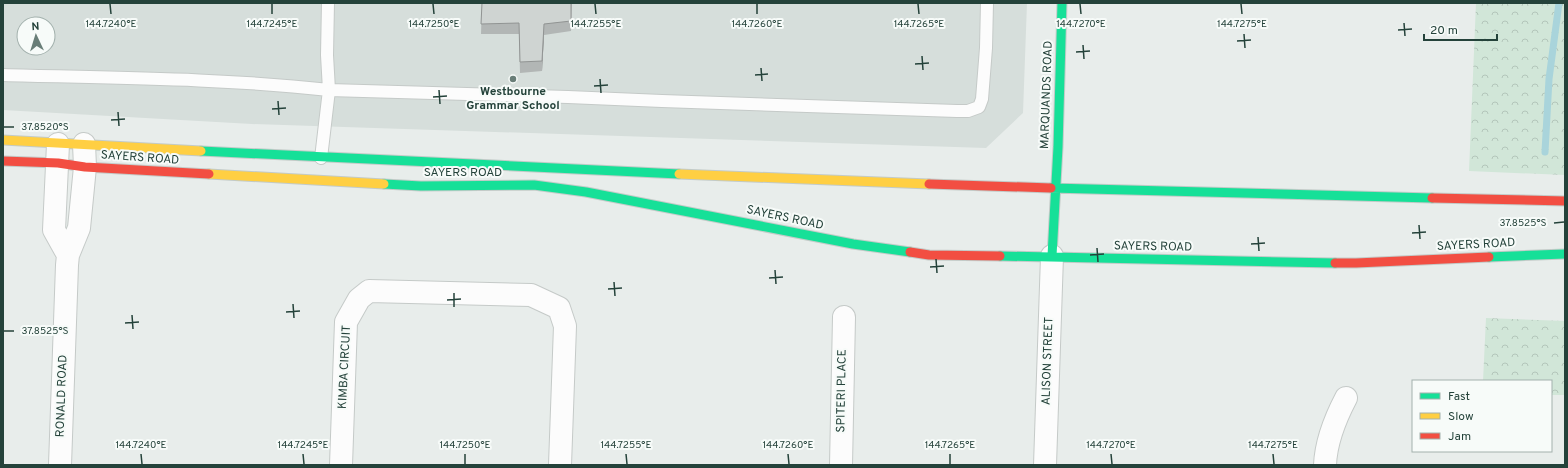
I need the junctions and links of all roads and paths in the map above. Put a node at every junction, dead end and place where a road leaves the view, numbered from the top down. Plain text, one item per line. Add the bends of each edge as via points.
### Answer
1 (328, 3) edge
2 (987, 3) edge
3 (1062, 3) edge
4 (3, 75) edge
5 (329, 90) junction
6 (3, 140) edge
7 (84, 144) junction
8 (58, 153) junction
9 (3, 161) edge
10 (326, 162) junction
11 (85, 167) junction
12 (464, 176) dead end
13 (534, 185) junction
14 (1056, 188) junction
15 (1565, 193) edge
16 (1539, 200) junction
17 (1565, 201) edge
18 (1565, 254) edge
19 (68, 256) junction
20 (1052, 256) junction
21 (844, 317) dead end
22 (1346, 398) dead end
23 (60, 465) edge
24 (341, 465) edge
25 (560, 465) edge
26 (841, 465) edge
27 (1044, 465) edge
28 (1325, 465) edge

1 - 5 lane
2 - 5 lane via 982,99 979,107 968,111
3 - 14 main road, MARQUANDS ROAD
4 - 5 lane via 290,85
5 - 10 lane
6 - 8 main road, SAYERS ROAD
7 - 8 main road, SAYERS ROAD
7 - 10 main road, SAYERS ROAD
7 - 11 street, RONALD ROAD
8 - 9 main road, SAYERS ROAD
8 - 11 main road, SAYERS ROAD
8 - 19 street via 54,230
10 - 14 main road, SAYERS ROAD
11 - 13 main road, SAYERS ROAD via 421,186
11 - 19 street, RONALD ROAD via 79,228
12 - 13 main road via 488,177
13 - 20 main road, SAYERS ROAD via 586,192 852,244 929,255
14 - 16 main road, SAYERS ROAD
14 - 20 main road, MARQUANDS ROAD
15 - 16 street
16 - 17 main road, SAYERS ROAD
18 - 20 main road, SAYERS ROAD via 1356,263
19 - 23 street, RONALD ROAD
20 - 27 street, ALISON STREET
21 - 26 street, SPITERI PLACE
22 - 28 street via 1331,430
24 - 25 street, KIMBA CIRCUIT via 346,322 359,299 369,291 531,295 559,308 565,326

